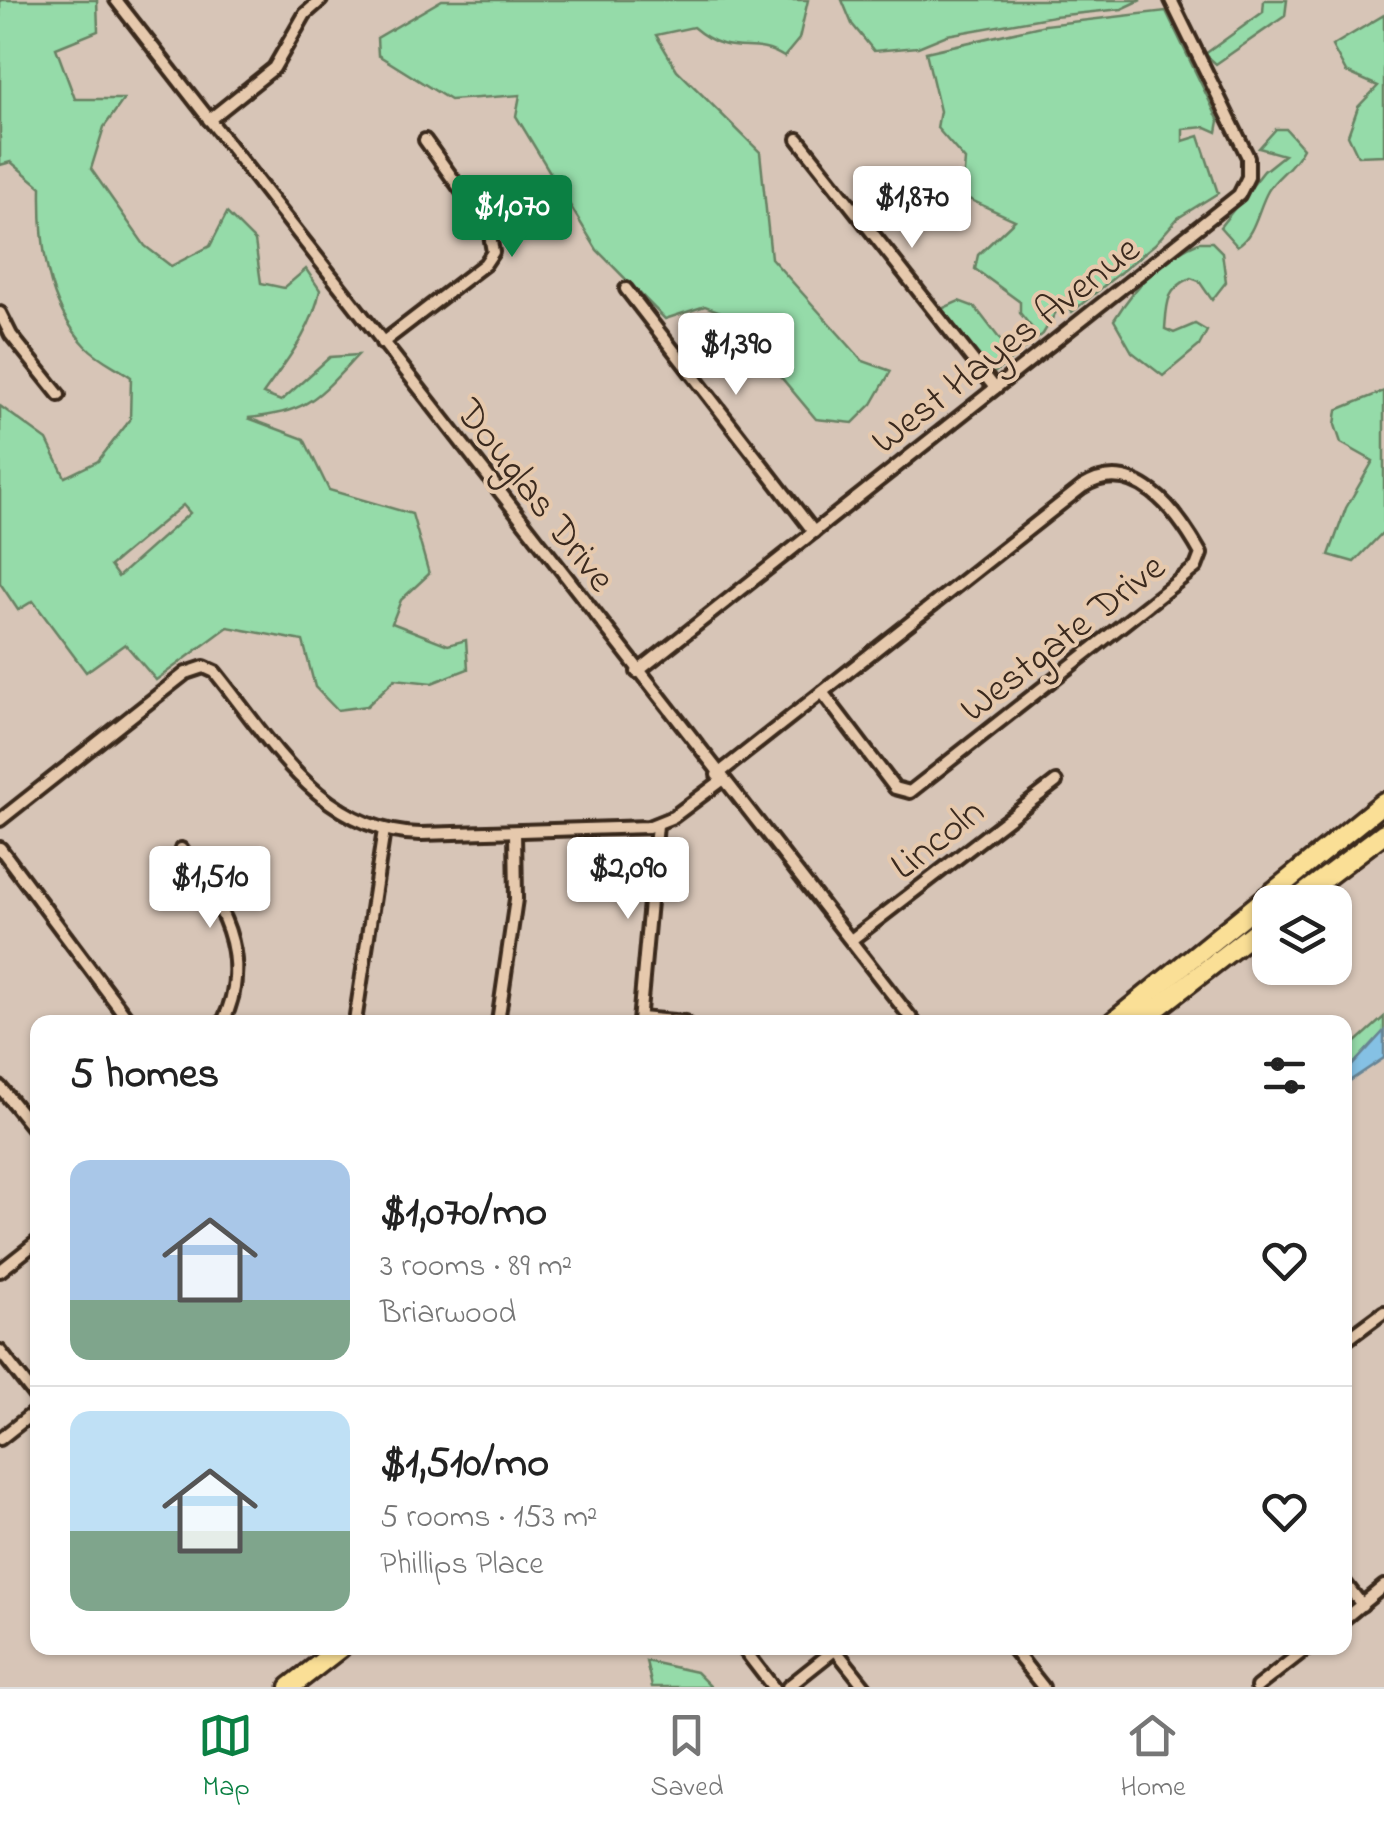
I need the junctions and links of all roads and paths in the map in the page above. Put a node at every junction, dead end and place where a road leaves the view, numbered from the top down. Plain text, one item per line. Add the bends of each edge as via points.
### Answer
1 (116, 0) edge
2 (321, 0) edge
3 (1171, 0) edge
4 (307, 4) edge
5 (210, 120) junction
6 (798, 139) dead end
7 (425, 140) dead end
8 (626, 289) dead end
9 (0, 313) edge
10 (11, 335) junction
11 (0, 344) edge
12 (382, 344) junction
13 (995, 388) junction
14 (59, 395) dead end
15 (814, 532) junction
16 (636, 672) junction
17 (822, 692) junction
18 (719, 778) junction
19 (1056, 782) dead end
20 (1384, 802) edge
21 (0, 820) edge
22 (656, 825) junction
23 (384, 830) junction
24 (516, 832) junction
25 (1384, 833) edge
26 (0, 848) edge
27 (181, 848) dead end
28 (1315, 885) edge
29 (1252, 934) edge
30 (851, 940) junction
31 (125, 1015) edge
32 (225, 1015) edge
33 (356, 1015) edge
34 (499, 1015) edge
35 (639, 1015) edge
36 (909, 1015) edge
37 (1122, 1015) edge
38 (1148, 1015) edge
39 (0, 1087) edge
40 (30, 1124) edge
41 (30, 1248) edge
42 (0, 1271) edge
43 (1384, 1312) edge
44 (1352, 1336) edge
45 (0, 1351) edge
46 (30, 1390) edge
47 (30, 1415) edge
48 (0, 1438) edge
49 (1384, 1586) edge
50 (1352, 1592) edge
51 (1362, 1605) junction
52 (1352, 1613) edge
53 (331, 1655) edge
54 (748, 1655) edge
55 (827, 1655) edge
56 (841, 1655) edge
57 (1018, 1655) edge
58 (1298, 1655) edge
59 (290, 1687) edge
60 (773, 1687) edge
61 (788, 1687) edge
62 (865, 1687) edge
63 (1043, 1687) edge
64 (1257, 1687) edge

1 - 5 street, Douglas Drive
2 - 4 street
3 - 13 street, West Hayes Avenue via 1244,147 1244,186
4 - 5 street via 274,68
5 - 12 street, Douglas Drive
6 - 13 street
7 - 12 street via 490,230 494,252
8 - 15 street
9 - 10 street
10 - 11 street
10 - 14 street
12 - 16 street, Douglas Drive
13 - 15 street, West Hayes Avenue
15 - 16 street, West Hayes Avenue
16 - 18 street, Douglas Drive
17 - 17 street, Westgate Drive via 1096,479 1129,477 1149,488 1201,554 1196,567 910,792 896,788
17 - 18 street, Westgate Drive
18 - 22 street, Westgate Drive
18 - 30 street, Douglas Drive
19 - 30 street, Lincoln
20 - 37 main road
21 - 23 street via 186,673 204,668 215,672 314,793 344,815
22 - 24 street
22 - 35 street
23 - 24 street
23 - 33 street
24 - 34 street via 516,899
25 - 28 main road
26 - 31 street
27 - 32 street via 230,927 235,981
29 - 38 main road
30 - 36 street, Douglas Drive
39 - 40 street
41 - 42 street
43 - 44 street
45 - 46 street
47 - 48 street
49 - 51 street
50 - 51 street
51 - 52 street
53 - 59 main road
54 - 60 street
55 - 61 street
56 - 62 street
57 - 63 street
58 - 64 street

